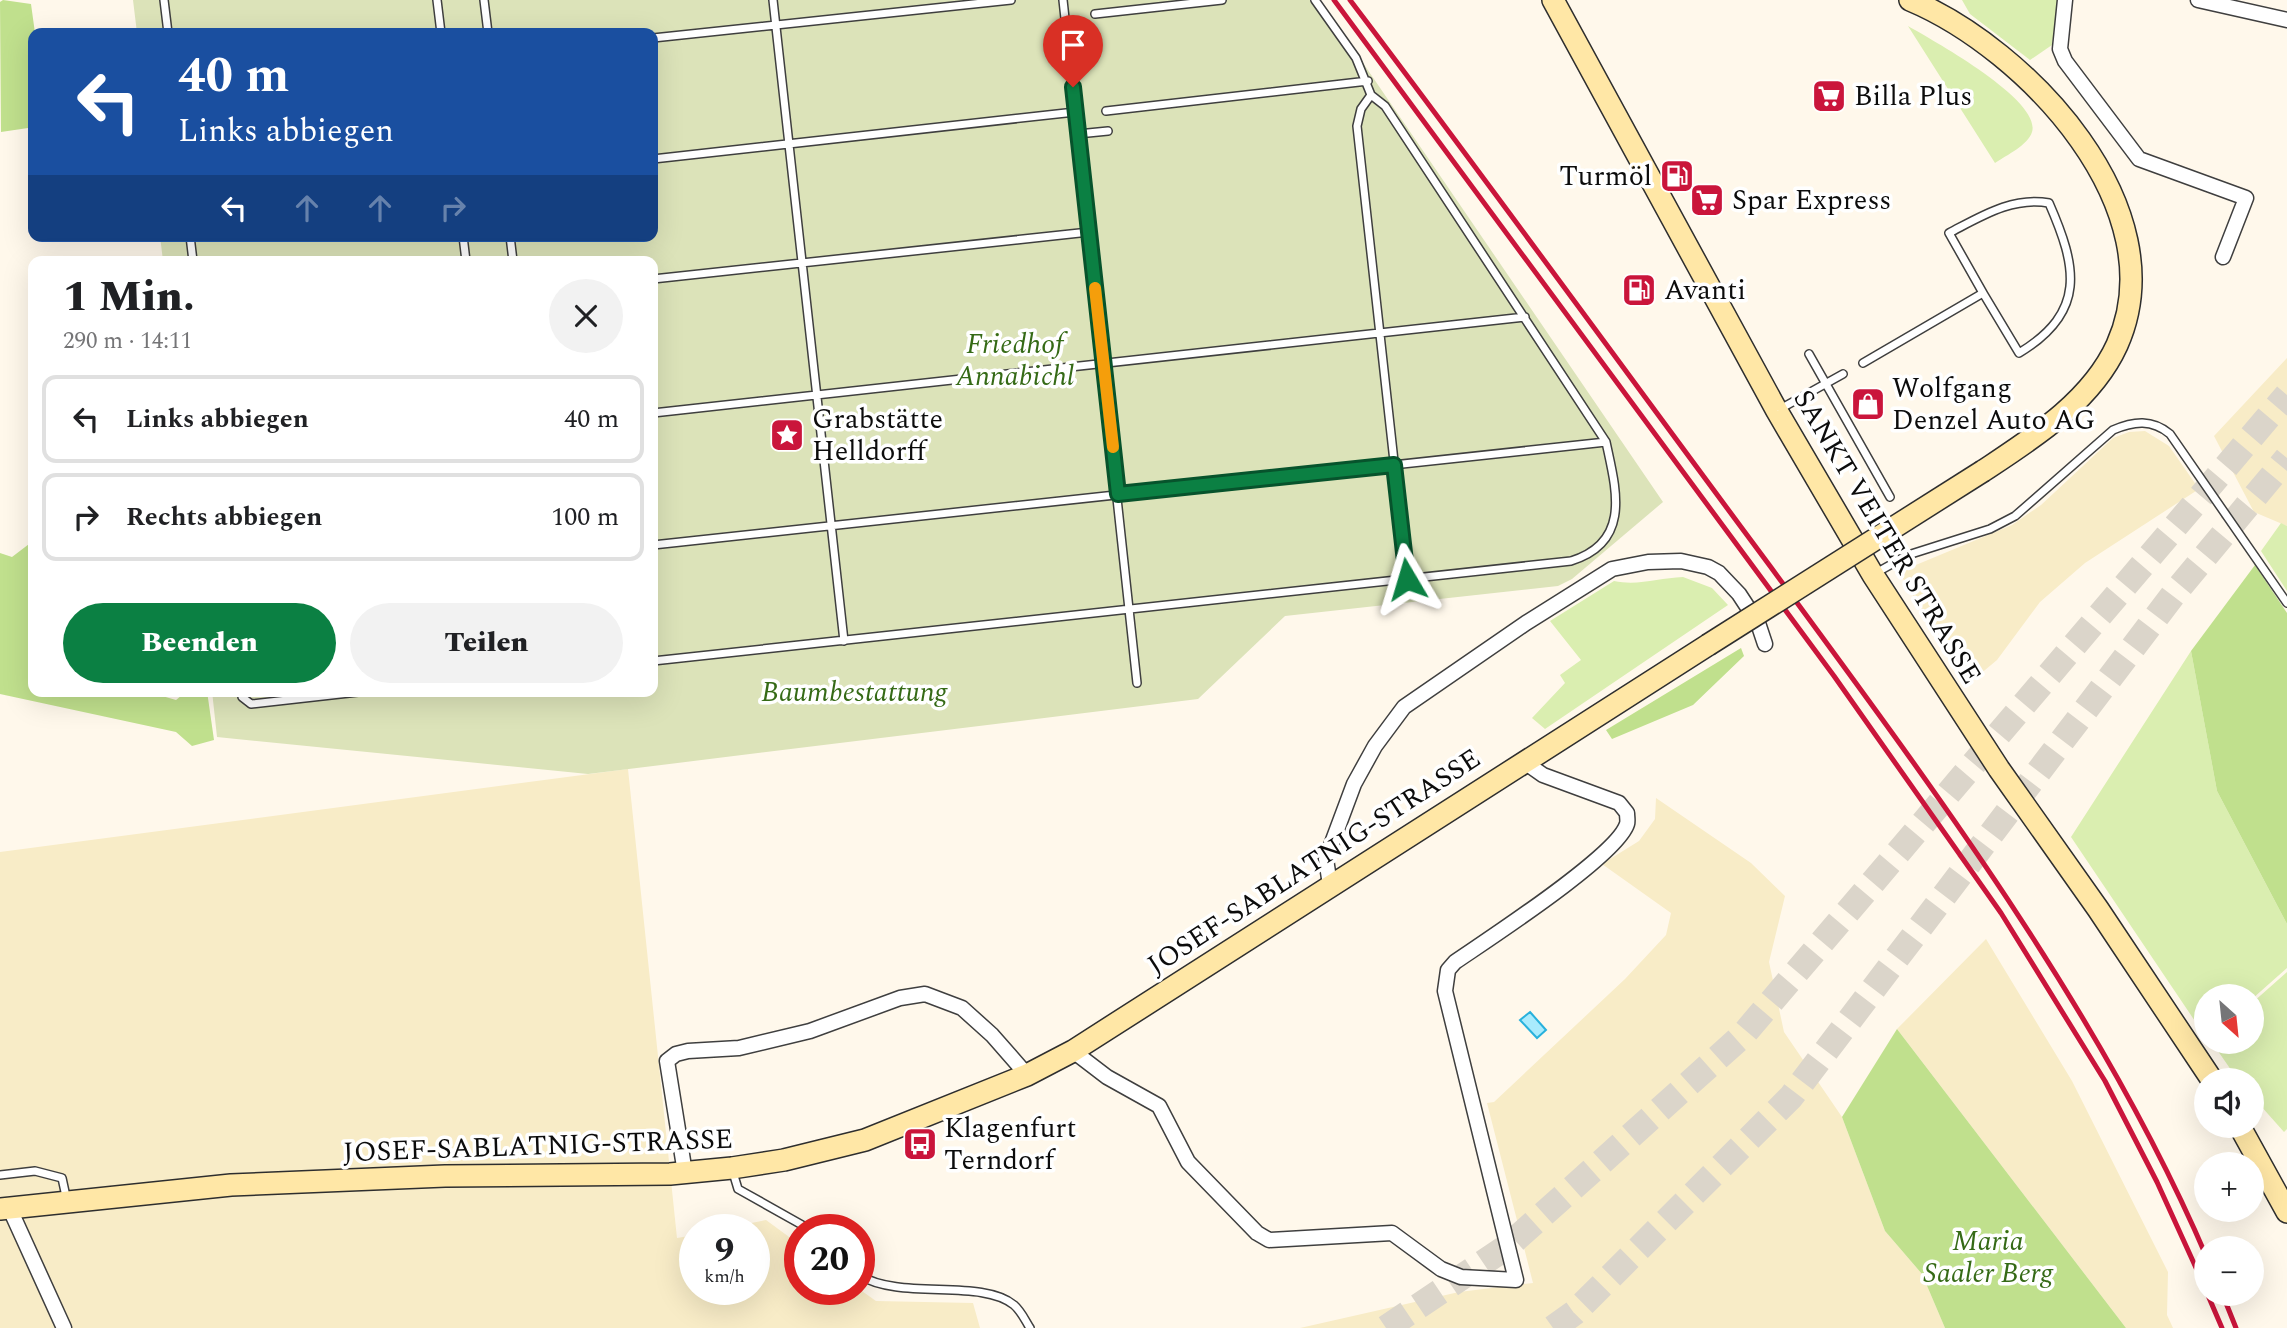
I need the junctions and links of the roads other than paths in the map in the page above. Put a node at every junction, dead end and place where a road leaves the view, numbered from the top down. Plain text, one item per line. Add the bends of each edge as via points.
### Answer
1 (164, 0) edge
2 (437, 0) edge
3 (484, 0) edge
4 (773, 0) edge
5 (1011, 0) edge
6 (1063, 0) edge
7 (1222, 0) edge
8 (1315, 0) edge
9 (1553, 0) edge
10 (2065, 0) edge
11 (2198, 0) edge
12 (1922, 2) edge
13 (1095, 14) dead end
14 (2287, 20) edge
15 (775, 25) junction
16 (167, 28) edge
17 (440, 28) edge
18 (487, 28) edge
19 (658, 37) edge
20 (1368, 81) junction
21 (1371, 95) junction
22 (1106, 111) dead end
23 (1075, 112) junction
24 (1108, 131) dead end
25 (1078, 134) junction
26 (789, 144) junction
27 (658, 158) edge
28 (1089, 232) junction
29 (2223, 257) dead end
30 (802, 263) junction
31 (658, 278) edge
32 (1983, 293) junction
33 (1525, 317) junction
34 (1380, 333) junction
35 (1809, 354) dead end
36 (1863, 363) dead end
37 (1103, 365) junction
38 (1843, 374) dead end
39 (1825, 384) junction
40 (817, 397) junction
41 (1777, 411) junction
42 (658, 413) edge
43 (1606, 442) junction
44 (1394, 465) junction
45 (1118, 494) junction
46 (1890, 497) dead end
47 (831, 526) junction
48 (658, 544) edge
49 (1873, 575) junction
50 (1407, 579) junction
51 (2287, 603) edge
52 (1129, 608) junction
53 (844, 641) junction
54 (1765, 644) dead end
55 (658, 660) edge
56 (1137, 683) dead end
57 (242, 697) edge
58 (313, 697) edge
59 (1523, 761) junction
60 (1330, 885) junction
61 (1073, 1051) junction
62 (2204, 1068) edge
63 (1027, 1075) junction
64 (2246, 1138) edge
65 (732, 1168) junction
66 (685, 1173) junction
67 (0, 1175) edge
68 (68, 1201) junction
69 (5, 1208) edge
70 (2287, 1212) edge
71 (784, 1215) edge
72 (875, 1282) edge
73 (64, 1328) edge
74 (1030, 1328) edge

1 - 16 lane
2 - 17 lane
3 - 18 lane
4 - 15 lane
5 - 15 lane
6 - 23 lane
7 - 13 lane
8 - 20 lane
9 - 41 main road, SANKT VEITER STRASSE
10 - 29 street via 2060,50 2065,61 2139,159 2246,198
11 - 14 street
12 - 59 main road, JOSEF-SABLATNIG-STRASSE, bridge via 2036,88 2096,164 2126,231 2130,295 2116,347 2074,404 2029,440
15 - 19 lane
15 - 26 lane
20 - 21 lane
20 - 22 lane
21 - 33 lane via 1385,106
21 - 34 lane via 1357,126
23 - 25 lane
23 - 26 lane
24 - 25 lane
25 - 28 lane
26 - 27 lane
26 - 30 lane
28 - 30 lane
28 - 37 lane
30 - 31 lane
30 - 40 lane
32 - 32 lane via 2019,353 2040,340 2061,315 2072,286 2067,245 2049,203 2032,200 1990,211 1949,233
32 - 36 lane
33 - 34 lane
33 - 43 lane
34 - 37 lane
34 - 44 lane
35 - 39 lane
37 - 40 lane
37 - 45 lane
38 - 39 lane
39 - 41 lane
39 - 46 lane
40 - 42 lane
40 - 47 lane
41 - 49 main road, SANKT VEITER STRASSE
43 - 44 lane
43 - 50 lane via 1617,515 1602,542 1586,557
44 - 45 lane
44 - 50 lane
45 - 47 lane
45 - 52 lane
47 - 48 lane
47 - 53 lane
49 - 51 lane via 1908,555 1990,529 2015,516 2113,430 2147,422 2170,434
49 - 62 main road, SANKT VEITER STRASSE via 1999,769
50 - 52 lane
52 - 53 lane
52 - 56 lane
53 - 55 lane
54 - 60 street via 1758,622 1739,594 1708,567 1648,562 1612,569 1404,708 1354,784 1326,859
57 - 58 lane via 251,704
59 - 60 main road, JOSEF-SABLATNIG-STRASSE
59 - 61 street via 1543,775 1619,803 1627,813 1627,824 1545,901 1448,970 1445,991 1516,1280 1474,1280 1451,1273 1392,1234 1269,1240 1188,1162 1158,1106
60 - 61 main road, JOSEF-SABLATNIG-STRASSE
61 - 63 main road, JOSEF-SABLATNIG-STRASSE
63 - 65 main road, JOSEF-SABLATNIG-STRASSE via 865,1140
63 - 66 street via 962,1008 925,994 900,998 810,1031 739,1048 676,1054 667,1061
64 - 70 main road
65 - 66 main road, JOSEF-SABLATNIG-STRASSE
65 - 71 lane via 738,1189
66 - 68 main road, JOSEF-SABLATNIG-STRASSE via 445,1176 244,1185
67 - 68 lane via 35,1171 62,1178
68 - 69 main road, JOSEF-SABLATNIG-STRASSE
69 - 73 street
72 - 74 lane via 999,1298 1014,1304

